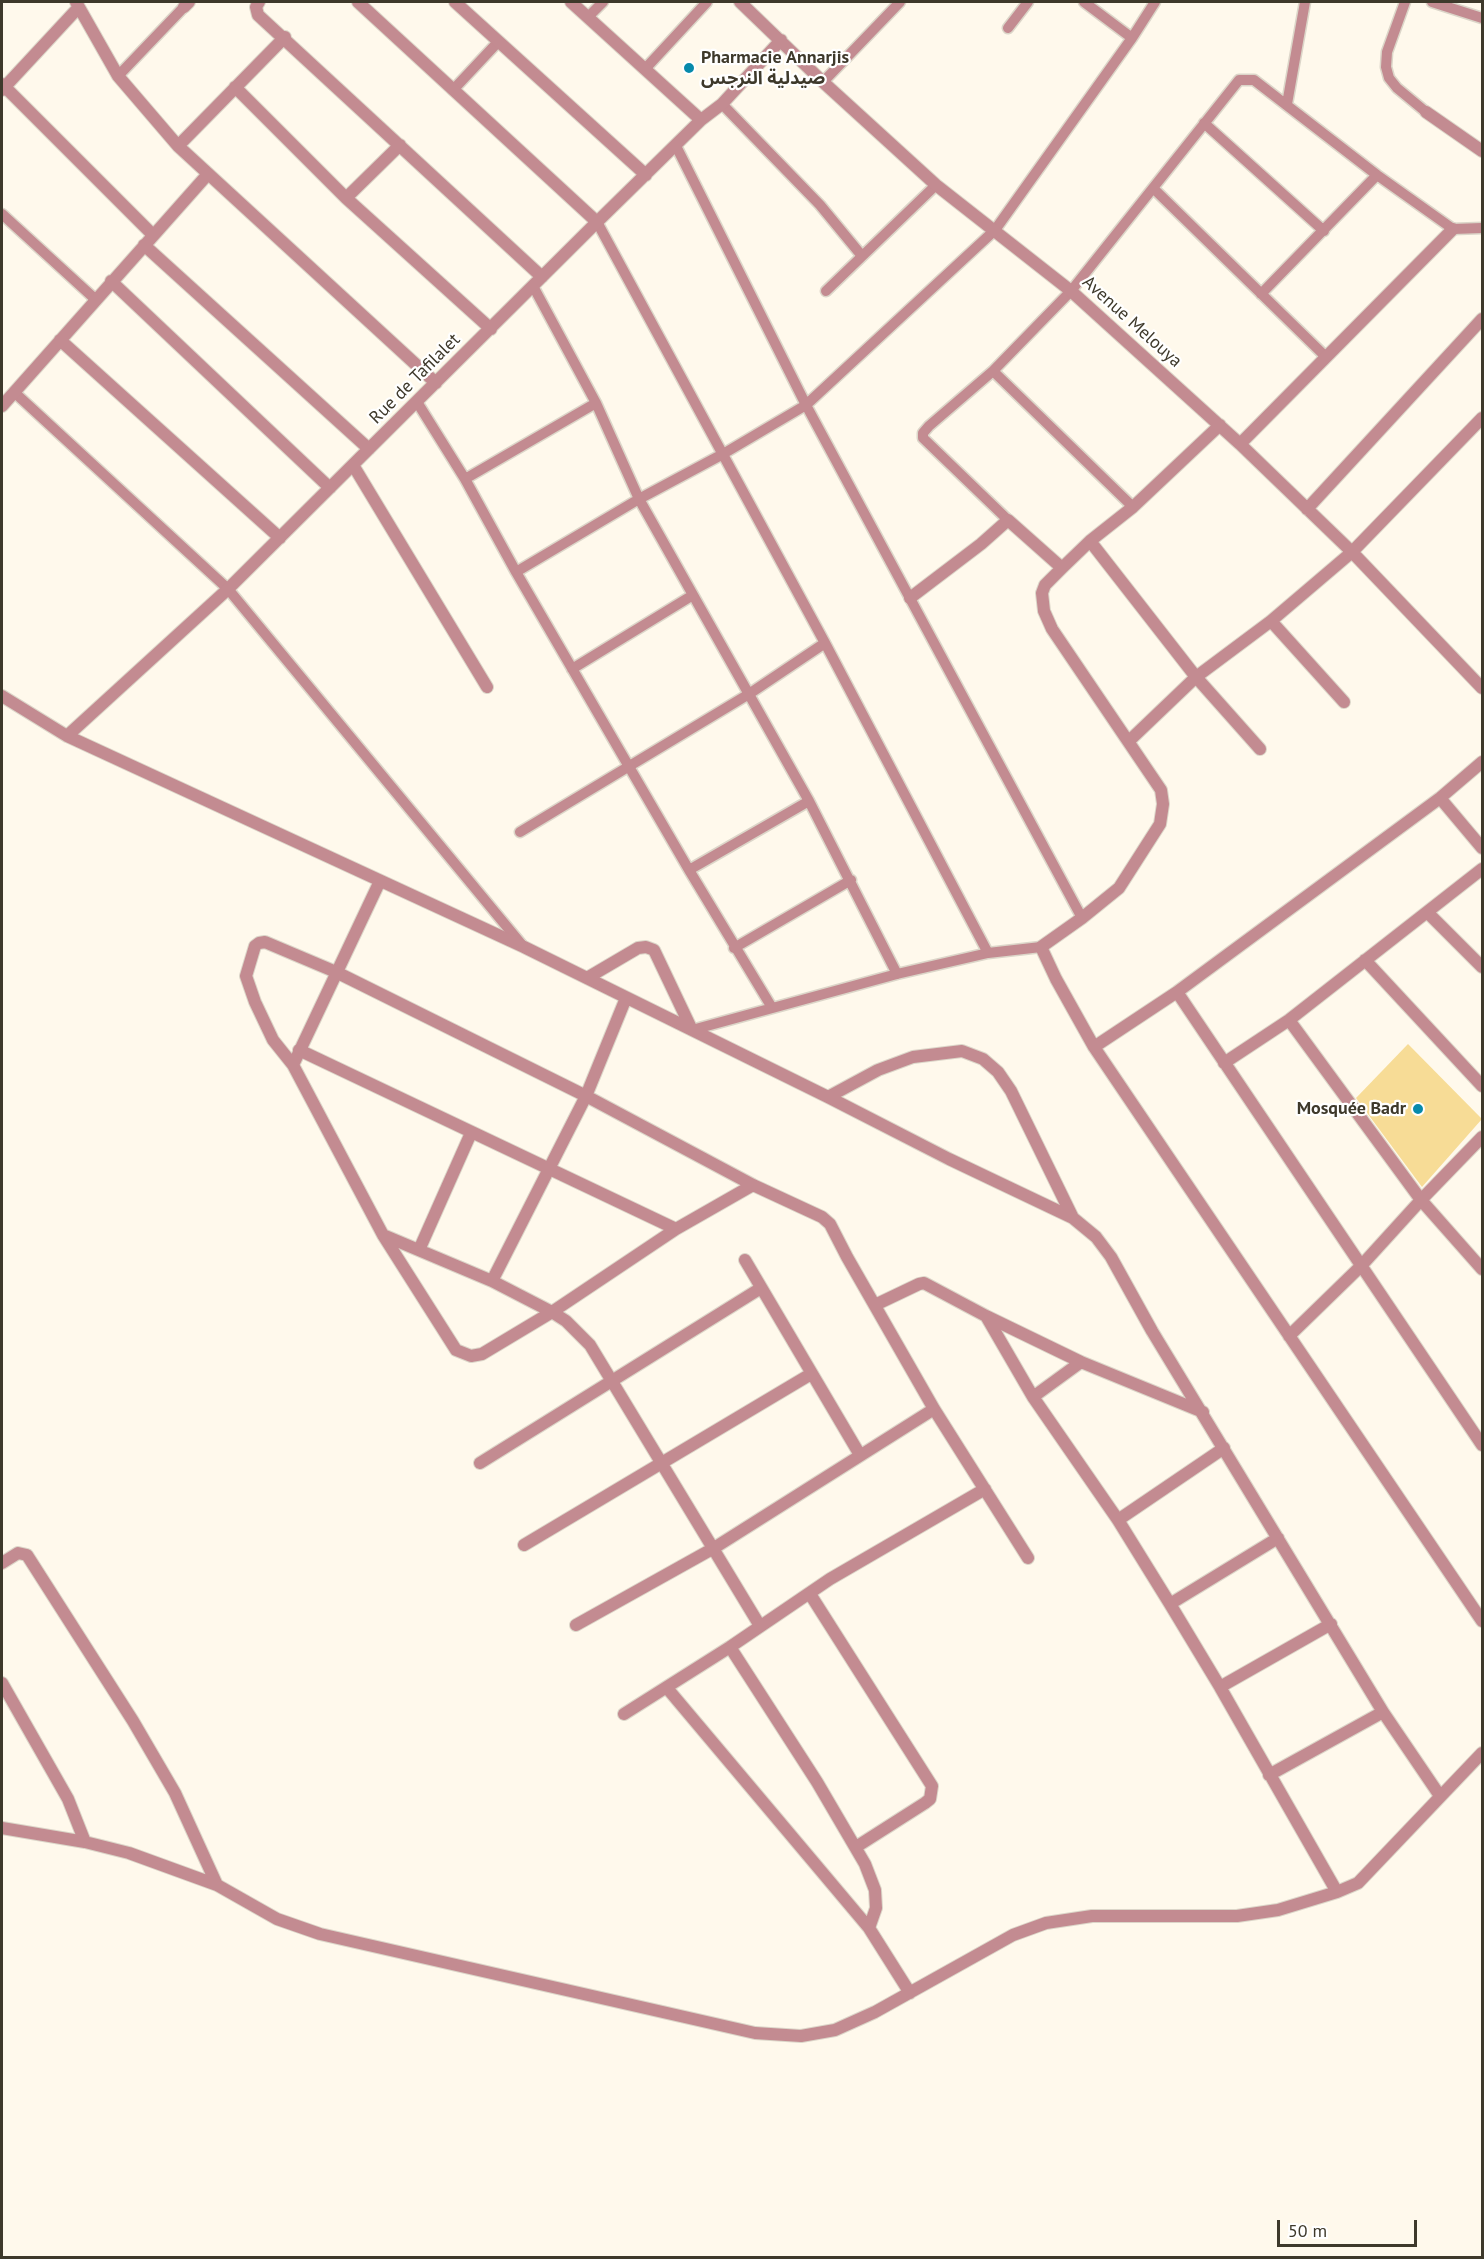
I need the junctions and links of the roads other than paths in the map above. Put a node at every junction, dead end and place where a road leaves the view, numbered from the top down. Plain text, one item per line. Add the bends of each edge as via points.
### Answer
1 (259, 2) edge
2 (358, 2) edge
3 (455, 2) edge
4 (571, 2) edge
5 (603, 2) edge
6 (707, 2) edge
7 (740, 2) edge
8 (900, 2) edge
9 (1028, 2) edge
10 (1084, 2) edge
11 (1155, 2) edge
12 (1305, 2) edge
13 (1405, 2) edge
14 (1431, 2) edge
15 (187, 4) edge
16 (77, 5) edge
17 (588, 17) junction
18 (1482, 18) edge
19 (1008, 28) dead end
20 (285, 37) junction
21 (1132, 38) junction
22 (781, 40) junction
23 (498, 42) junction
24 (645, 69) junction
25 (118, 76) junction
26 (823, 82) junction
27 (2, 87) edge
28 (235, 87) junction
29 (453, 90) junction
30 (722, 104) junction
31 (1287, 104) junction
32 (1426, 112) joint
33 (701, 120) junction
34 (1204, 123) junction
35 (400, 145) junction
36 (178, 146) junction
37 (676, 146) junction
38 (1482, 151) edge
39 (208, 174) junction
40 (1377, 174) junction
41 (646, 175) junction
42 (936, 185) junction
43 (1153, 188) junction
44 (346, 198) junction
45 (2, 214) edge
46 (597, 222) junction
47 (1482, 228) edge
48 (1453, 229) junction
49 (995, 230) junction
50 (1324, 231) junction
51 (148, 240) junction
52 (862, 256) junction
53 (111, 281) junction
54 (538, 282) junction
55 (826, 291) dead end
56 (1071, 291) junction
57 (1261, 294) junction
58 (95, 299) junction
59 (1482, 319) edge
60 (491, 329) junction
61 (60, 340) junction
62 (1326, 357) junction
63 (993, 371) junction
64 (436, 383) junction
65 (14, 392) junction
66 (417, 402) junction
67 (596, 403) junction
68 (806, 405) junction
69 (2, 406) edge
70 (1482, 418) edge
71 (1220, 425) junction
72 (1240, 444) junction
73 (369, 449) junction
74 (723, 454) junction
75 (353, 465) junction
76 (465, 479) junction
77 (330, 488) junction
78 (639, 499) junction
79 (1132, 507) junction
80 (1307, 509) junction
81 (1008, 520) junction
82 (280, 538) junction
83 (1090, 541) junction
84 (1352, 552) junction
85 (1062, 568) junction
86 (516, 572) junction
87 (228, 589) junction
88 (693, 596) junction
89 (910, 598) junction
90 (1271, 621) junction
91 (825, 643) junction
92 (572, 669) junction
93 (1196, 677) junction
94 (1480, 680) edge
95 (487, 687) dead end
96 (749, 694) junction
97 (2, 696) edge
98 (1344, 702) dead end
99 (67, 736) junction
100 (1129, 741) junction
101 (1260, 750) dead end
102 (1482, 762) edge
103 (629, 765) junction
104 (1440, 798) junction
105 (809, 801) junction
106 (520, 832) dead end
107 (1482, 848) edge
108 (1482, 869) edge
109 (689, 870) junction
110 (851, 880) junction
111 (380, 881) junction
112 (1427, 912) junction
113 (1082, 918) junction
114 (524, 947) junction
115 (1041, 947) junction
116 (734, 948) junction
117 (988, 953) junction
118 (1365, 960) junction
119 (1482, 967) edge
120 (336, 972) junction
121 (897, 974) junction
122 (587, 978) junction
123 (1177, 992) junction
124 (626, 998) junction
125 (771, 1006) junction
126 (1289, 1020) junction
127 (692, 1030) junction
128 (1094, 1047) junction
129 (299, 1050) junction
130 (1224, 1063) junction
131 (293, 1065) junction
132 (1482, 1086) edge
133 (586, 1096) junction
134 (828, 1097) junction
135 (471, 1133) junction
136 (1482, 1137) edge
137 (547, 1169) junction
138 (753, 1185) junction
139 (1421, 1200) junction
140 (1073, 1218) junction
141 (676, 1229) junction
142 (383, 1235) junction
143 (419, 1250) junction
144 (745, 1260) dead end
145 (1361, 1266) junction
146 (1482, 1269) edge
147 (492, 1281) junction
148 (761, 1288) junction
149 (875, 1305) junction
150 (552, 1312) junction
151 (986, 1316) junction
152 (1289, 1336) junction
153 (1081, 1362) junction
154 (811, 1374) junction
155 (612, 1380) junction
156 (1034, 1397) junction
157 (934, 1409) junction
158 (1203, 1413) junction
159 (1482, 1445) edge
160 (1224, 1448) junction
161 (860, 1455) junction
162 (660, 1462) junction
163 (480, 1463) dead end
164 (985, 1489) junction
165 (1118, 1520) junction
166 (1278, 1538) junction
167 (524, 1545) dead end
168 (714, 1548) junction
169 (1028, 1558) dead end
170 (2, 1563) edge
171 (810, 1594) junction
172 (1170, 1604) junction
173 (1482, 1621) edge
174 (1331, 1624) junction
175 (576, 1625) dead end
176 (760, 1626) junction
177 (730, 1647) junction
178 (2, 1683) edge
179 (1220, 1687) junction
180 (667, 1688) junction
181 (1383, 1712) junction
182 (624, 1714) dead end
183 (1482, 1754) edge
184 (1269, 1775) junction
185 (1440, 1796) junction
186 (2, 1828) edge
187 (85, 1842) junction
188 (856, 1847) junction
189 (217, 1885) junction
190 (1337, 1892) junction
191 (869, 1928) junction
192 (910, 1994) junction

1 - 20 street via 258,15
2 - 29 street
3 - 23 street
4 - 17 street
5 - 17 lane
6 - 24 lane
7 - 22 street, Avenue Melouya
8 - 26 lane
9 - 19 lane
10 - 21 lane
11 - 21 lane
12 - 31 lane
13 - 32 lane via 1387,52 1386,67 1397,88
14 - 18 lane
15 - 25 lane
16 - 25 street
16 - 27 street
17 - 24 street
20 - 28 street
20 - 35 street
21 - 49 lane
22 - 26 street, Avenue Melouya
22 - 30 street, Rue de Tafilalet
23 - 29 lane
23 - 41 street
24 - 33 street
25 - 36 street
26 - 42 street, Avenue Melouya
27 - 51 street
28 - 36 street
28 - 44 street
29 - 46 street
30 - 33 street, Rue de Tafilalet
30 - 52 lane via 820,205
31 - 34 lane via 1254,80 1239,80
31 - 40 lane
32 - 38 street
33 - 37 street, Rue de Tafilalet
34 - 43 lane
34 - 50 lane
35 - 44 street
35 - 54 street
36 - 39 street
37 - 41 street, Rue de Tafilalet
37 - 68 lane
39 - 51 street
39 - 64 street
40 - 48 lane
40 - 50 lane
41 - 46 street, Rue de Tafilalet
42 - 49 street, Avenue Melouya
42 - 52 lane
43 - 56 lane
43 - 57 lane
44 - 60 street
45 - 58 lane
46 - 54 street, Rue de Tafilalet
46 - 74 lane
47 - 48 lane
48 - 62 street
49 - 56 street, Avenue Melouya
49 - 68 lane
50 - 57 lane
51 - 53 street
51 - 73 street
52 - 55 lane
53 - 58 street
53 - 77 street
54 - 60 street, Rue de Tafilalet
54 - 67 lane
56 - 63 lane
56 - 71 street, Avenue Melouya
57 - 62 lane
58 - 61 street
59 - 80 street
60 - 64 street, Rue de Tafilalet
61 - 65 street
61 - 82 street
62 - 72 street
63 - 79 lane
63 - 81 lane via 928,426 923,436
64 - 66 street, Rue de Tafilalet
65 - 69 street
65 - 87 lane
66 - 73 street, Rue de Tafilalet
66 - 76 lane
67 - 76 lane
67 - 78 lane
68 - 74 lane
68 - 89 lane
70 - 84 street
71 - 72 street, Avenue Melouya
71 - 79 street
72 - 80 street, Avenue Melouya
73 - 75 street, Rue de Tafilalet
74 - 78 lane
74 - 91 lane
75 - 77 street, Rue de Tafilalet
75 - 95 street
76 - 86 lane
77 - 82 street, Rue de Tafilalet
78 - 86 lane
78 - 88 lane
79 - 83 street
80 - 84 street, Avenue Melouya
81 - 85 street
81 - 89 street
82 - 87 street, Rue de Tafilalet
83 - 85 street
83 - 93 street
84 - 90 street
84 - 94 street, Avenue Melouya
85 - 100 street via 1045,585 1041,601 1044,611 1052,629
86 - 92 lane
87 - 99 street, Rue de Tafilalet
87 - 114 lane
88 - 92 lane
88 - 96 lane
89 - 113 lane
90 - 93 street
90 - 98 street
91 - 96 lane
91 - 117 lane
92 - 103 lane
93 - 100 street
93 - 101 street
96 - 103 lane
96 - 105 lane
97 - 99 street
99 - 111 street
100 - 113 street via 1161,790 1160,824 1119,888
102 - 104 street
103 - 106 lane
103 - 109 lane
104 - 107 street
104 - 123 street
105 - 109 lane
105 - 110 lane
108 - 112 street
109 - 116 lane
110 - 116 lane
110 - 121 lane
111 - 114 street
111 - 120 street
112 - 118 street
112 - 119 street
113 - 115 street
114 - 122 street
115 - 117 lane
115 - 128 street
116 - 125 lane
117 - 121 lane
118 - 126 street
118 - 132 street
120 - 129 street
120 - 131 street via 265,942 255,946 246,976 273,1040
120 - 133 street
121 - 125 lane
122 - 124 street
122 - 127 street via 638,948 654,950
123 - 128 street
123 - 130 street
124 - 127 street
124 - 133 street
125 - 127 lane
126 - 130 street
126 - 139 street
127 - 134 street
128 - 152 street
129 - 131 street
129 - 135 street
130 - 145 street
131 - 142 street
133 - 137 street
133 - 138 street
134 - 140 street
134 - 140 street via 878,1070 914,1057 963,1051 983,1059 1011,1090
135 - 137 street
135 - 143 street
136 - 139 street
137 - 141 street
137 - 147 street
138 - 141 street
138 - 149 street via 830,1224
139 - 145 street
139 - 146 street
140 - 158 street via 1111,1257
141 - 150 street
142 - 143 street
142 - 150 street via 456,1350 471,1356 482,1354
143 - 147 street
144 - 148 street
145 - 152 street
145 - 159 street
147 - 150 street
148 - 154 street
148 - 155 street
149 - 151 street via 924,1283
149 - 157 street
150 - 155 street via 590,1345
151 - 153 street
151 - 156 street
152 - 173 street
153 - 156 street
153 - 158 street
154 - 161 street
154 - 162 street
155 - 162 street
155 - 163 street
156 - 165 street
157 - 161 street
157 - 164 street
158 - 160 street
160 - 165 street
160 - 166 street
161 - 168 street
162 - 167 street
162 - 168 street
164 - 169 street
164 - 171 street
165 - 172 street
166 - 172 street
166 - 174 street
168 - 175 street
168 - 176 street
170 - 189 street via 18,1553 27,1555 175,1793
171 - 176 street
171 - 188 street via 932,1786 930,1799
172 - 179 street
174 - 179 street
174 - 181 street
176 - 177 street
177 - 180 street
177 - 188 street
178 - 187 street via 68,1799
179 - 184 street
180 - 182 street
180 - 191 street
181 - 184 street
181 - 185 street
183 - 185 street
184 - 190 street
185 - 190 street via 1358,1883
186 - 187 street
187 - 189 street via 129,1853
188 - 191 street via 875,1890 876,1908
189 - 192 street via 277,1919 320,1934 756,2033 801,2036 835,2030
190 - 192 street via 1278,1910 1237,1916 1092,1916 1046,1923 1013,1935
191 - 192 street

